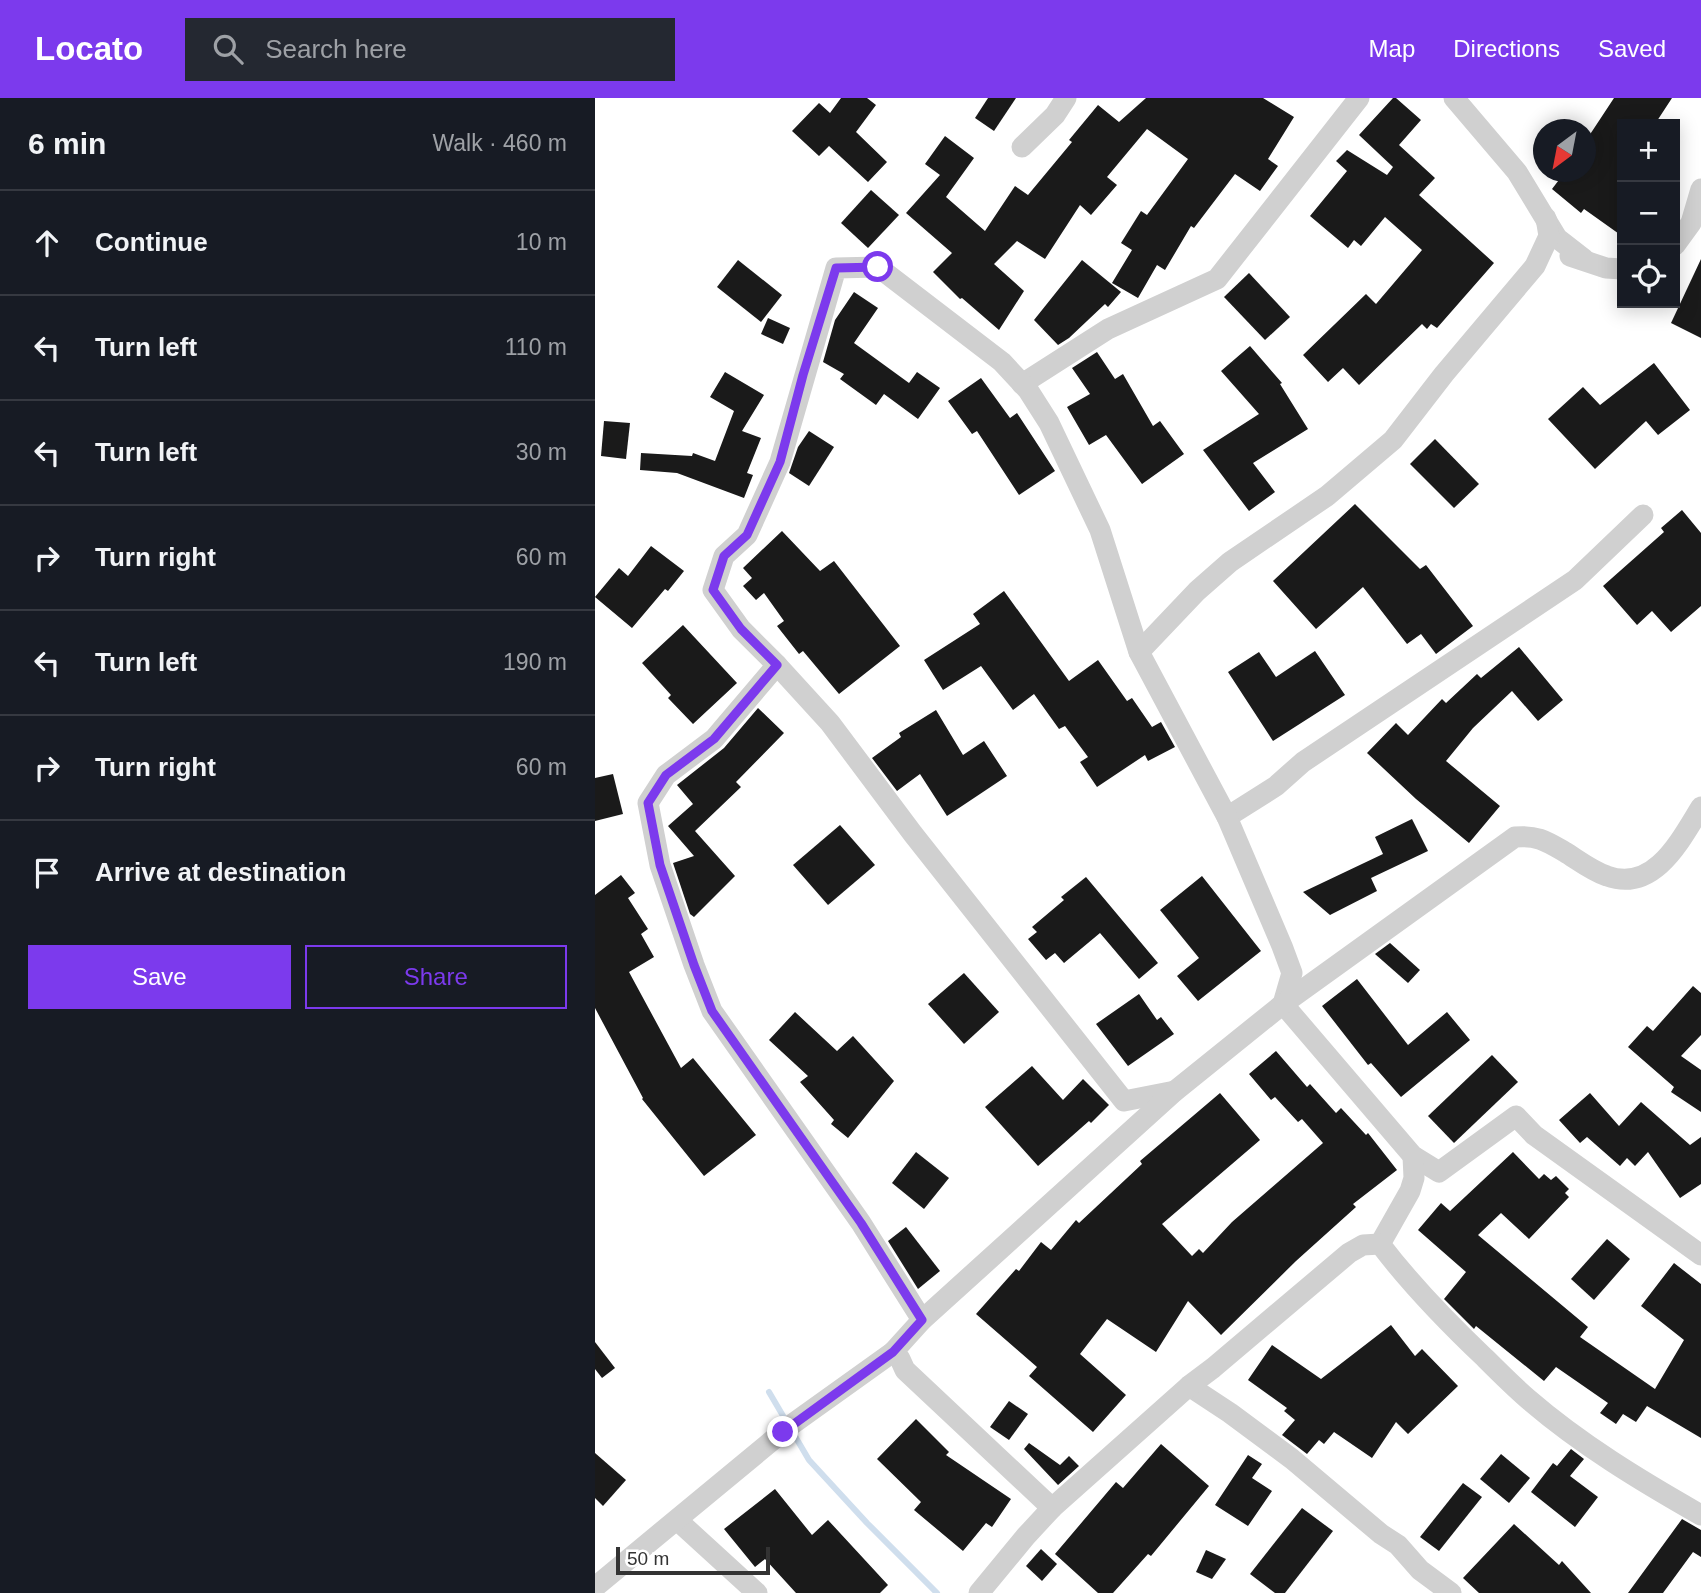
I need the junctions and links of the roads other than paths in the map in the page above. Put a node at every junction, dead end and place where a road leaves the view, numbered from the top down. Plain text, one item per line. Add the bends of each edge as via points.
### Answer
1 (1066, 98) edge
2 (1359, 98) edge
3 (1454, 98) edge
4 (1022, 147) dead end
5 (1701, 188) edge
6 (1546, 218) junction
7 (1680, 238) edge
8 (1584, 259) junction
9 (1535, 266) junction
10 (1617, 269) edge
11 (1022, 384) junction
12 (1643, 515) dead end
13 (1139, 652) junction
14 (777, 665) junction
15 (1701, 807) edge
16 (1227, 817) junction
17 (1283, 1004) junction
18 (1175, 1091) junction
19 (1413, 1156) junction
20 (1439, 1172) junction
21 (1410, 1191) junction
22 (1380, 1244) junction
23 (1701, 1255) edge
24 (922, 1320) junction
25 (893, 1352) junction
26 (1189, 1386) junction
27 (1052, 1508) junction
28 (1701, 1515) edge
29 (677, 1520) junction
30 (595, 1587) edge
31 (757, 1593) edge
32 (979, 1593) edge
33 (1451, 1593) edge

1 - 4 street
2 - 11 street via 1217,279 1108,329
3 - 6 street via 1517,172
5 - 7 street via 1691,223
6 - 8 street via 1557,238
6 - 9 street via 1549,236
8 - 9 street via 1559,254
8 - 10 street
9 - 13 street via 1394,440 1327,496 1230,562
11 - 13 street via 1049,423 1100,530
11 - 14 street via 1002,362 878,267 836,268 780,462 747,535 724,556 713,590 741,629
12 - 16 street via 1575,580
13 - 16 street
14 - 18 street via 830,723 1124,1101
14 - 24 street via 714,739 666,775 648,803 660,865 712,1011 861,1223
15 - 17 street via 1678,844 1648,875 1631,881 1606,876 1532,836 1515,837
16 - 17 street via 1292,973
17 - 18 street
17 - 19 street
18 - 24 street
19 - 20 street
19 - 21 street
20 - 21 street
20 - 23 street via 1516,1116 1534,1135
21 - 22 street
22 - 26 street via 1363,1245 1349,1253
22 - 28 street via 1432,1308 1528,1399 1596,1450
24 - 25 street
25 - 27 street via 905,1370
25 - 29 street via 787,1428
26 - 27 street
26 - 33 street via 1292,1459
27 - 32 street
29 - 30 street
29 - 31 street

